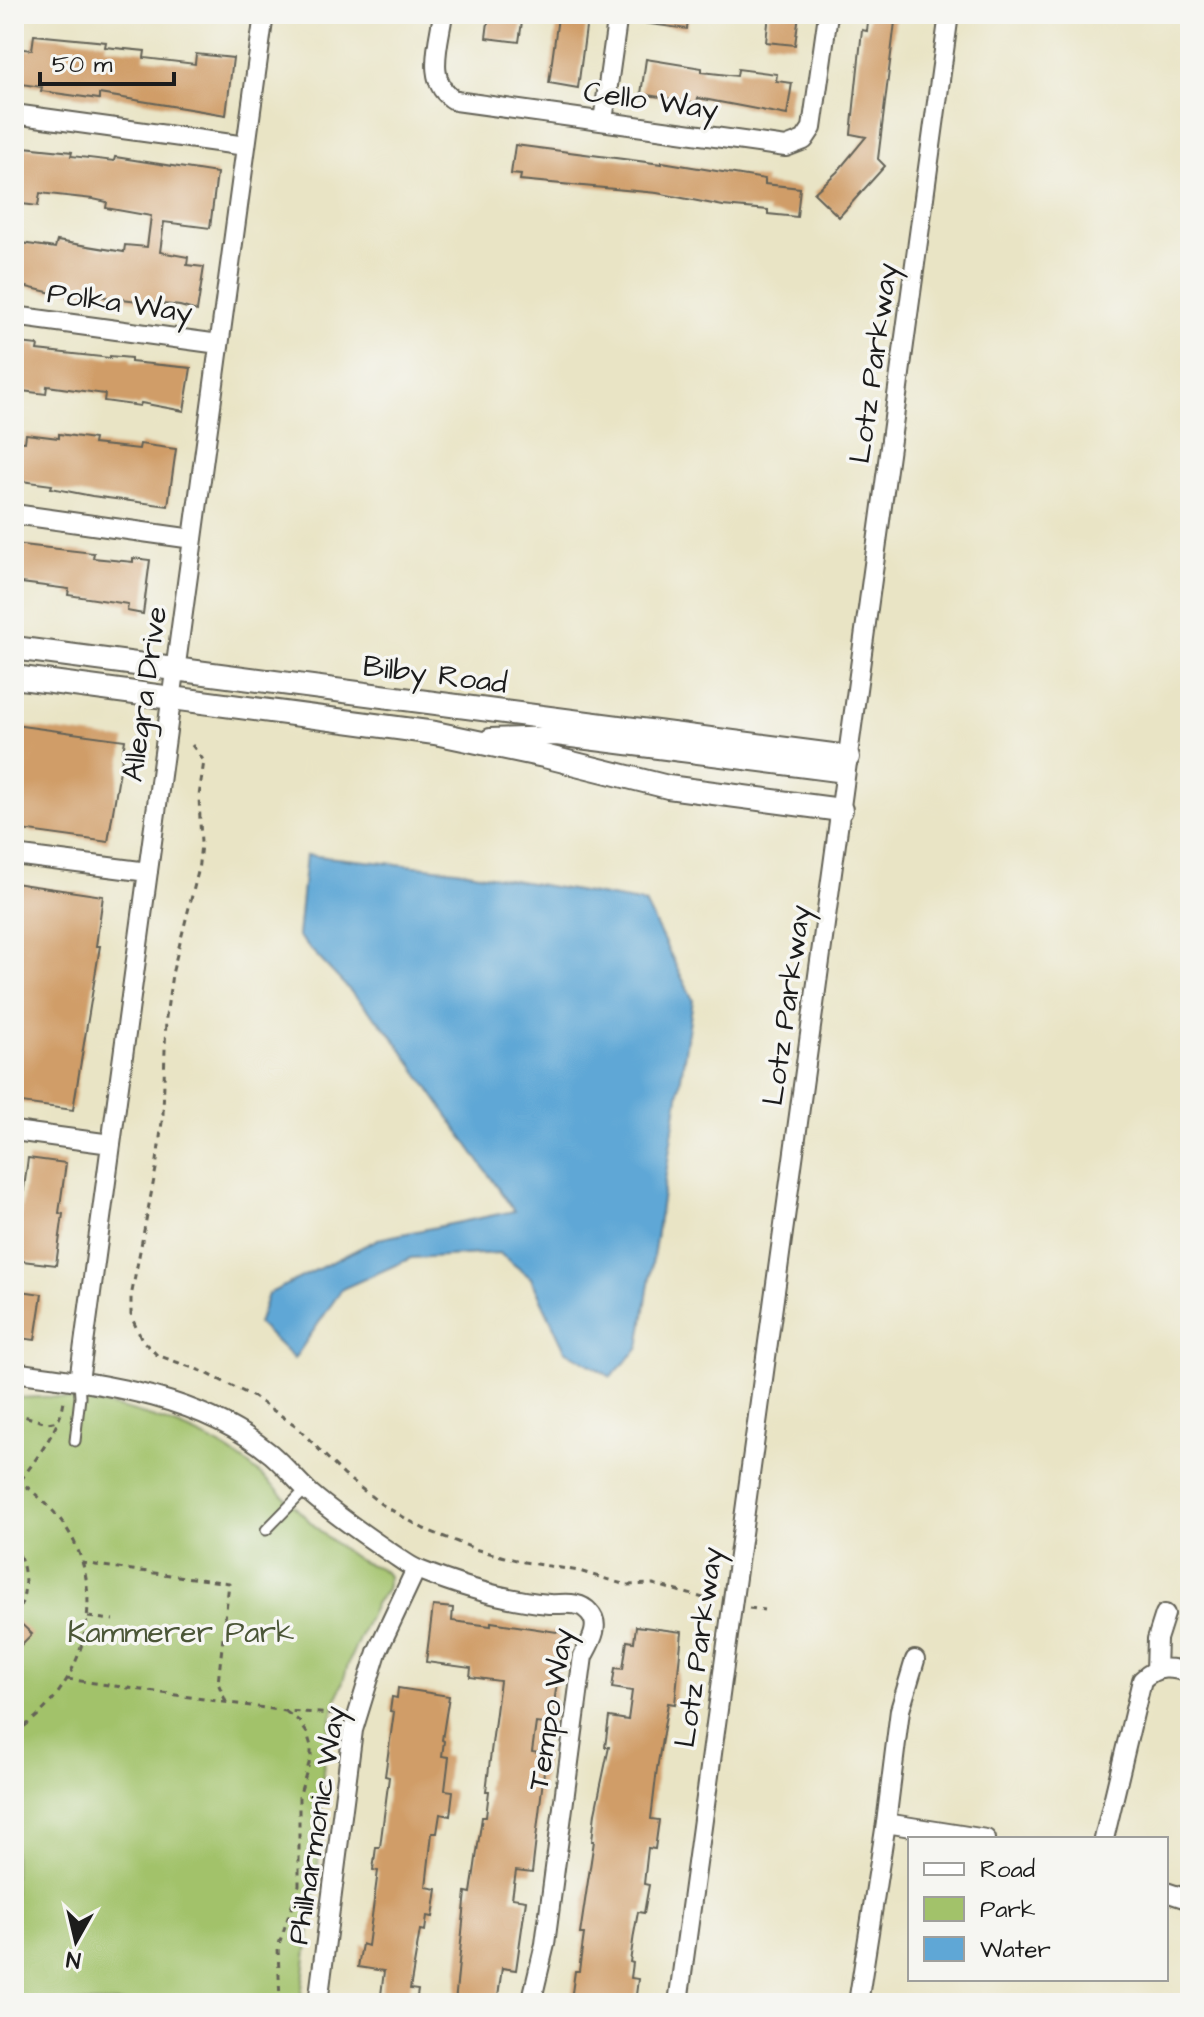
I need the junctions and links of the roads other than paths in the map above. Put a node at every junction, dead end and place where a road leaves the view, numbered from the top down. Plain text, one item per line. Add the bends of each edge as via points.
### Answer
1 (264, 14) edge
2 (443, 14) edge
3 (618, 14) edge
4 (828, 14) edge
5 (949, 14) edge
6 (14, 114) edge
7 (603, 121) junction
8 (246, 146) junction
9 (14, 316) edge
10 (219, 344) junction
11 (14, 514) edge
12 (193, 539) junction
13 (14, 648) edge
14 (175, 670) junction
15 (14, 677) edge
16 (172, 698) junction
17 (435, 733) junction
18 (846, 765) junction
19 (841, 810) junction
20 (14, 855) edge
21 (148, 872) junction
22 (14, 1131) edge
23 (111, 1144) junction
24 (14, 1372) edge
25 (79, 1381) junction
26 (75, 1441) dead end
27 (306, 1489) junction
28 (266, 1530) dead end
29 (416, 1569) junction
30 (1165, 1614) dead end
31 (915, 1660) dead end
32 (1156, 1670) junction
33 (1190, 1673) edge
34 (886, 1823) junction
35 (974, 1837) edge
36 (1104, 1837) edge
37 (1168, 1893) edge
38 (1190, 1900) edge
39 (318, 2003) edge
40 (531, 2003) edge
41 (678, 2003) edge
42 (858, 2003) edge

1 - 8 street, Allegra Drive
2 - 7 street, Cello Way via 435,73 448,97
3 - 7 street
4 - 7 street, Cello Way via 812,128 799,144 779,146
5 - 18 street, Lotz Parkway
6 - 8 street
8 - 10 street, Allegra Drive
9 - 10 street, Polka Way
10 - 12 street, Allegra Drive
11 - 12 street
12 - 14 street, Allegra Drive
13 - 14 street, Bilby Road
14 - 16 street, Allegra Drive
14 - 18 street, Bilby Road
15 - 16 street, Bilby Road
16 - 17 street, Bilby Road
16 - 21 street, Allegra Drive
17 - 18 street, Bilby Road via 506,739 556,736
17 - 19 street, Bilby Road via 668,787
18 - 19 street, Lotz Parkway
19 - 41 street, Lotz Parkway
20 - 21 street
21 - 23 street, Allegra Drive
22 - 23 street
23 - 25 street, Allegra Drive
24 - 25 street, Tempo Way
25 - 26 lane
25 - 27 street, Tempo Way via 178,1403 226,1425 271,1454
27 - 28 lane
27 - 29 street, Tempo Way
29 - 39 street, Philharmonic Way via 377,1652 353,1730
29 - 40 street, Tempo Way via 494,1594 580,1605 595,1623 583,1656 545,1944
30 - 32 street
31 - 34 street via 903,1696
32 - 33 street
32 - 36 street via 1139,1688
34 - 35 street
34 - 42 street
37 - 38 street

